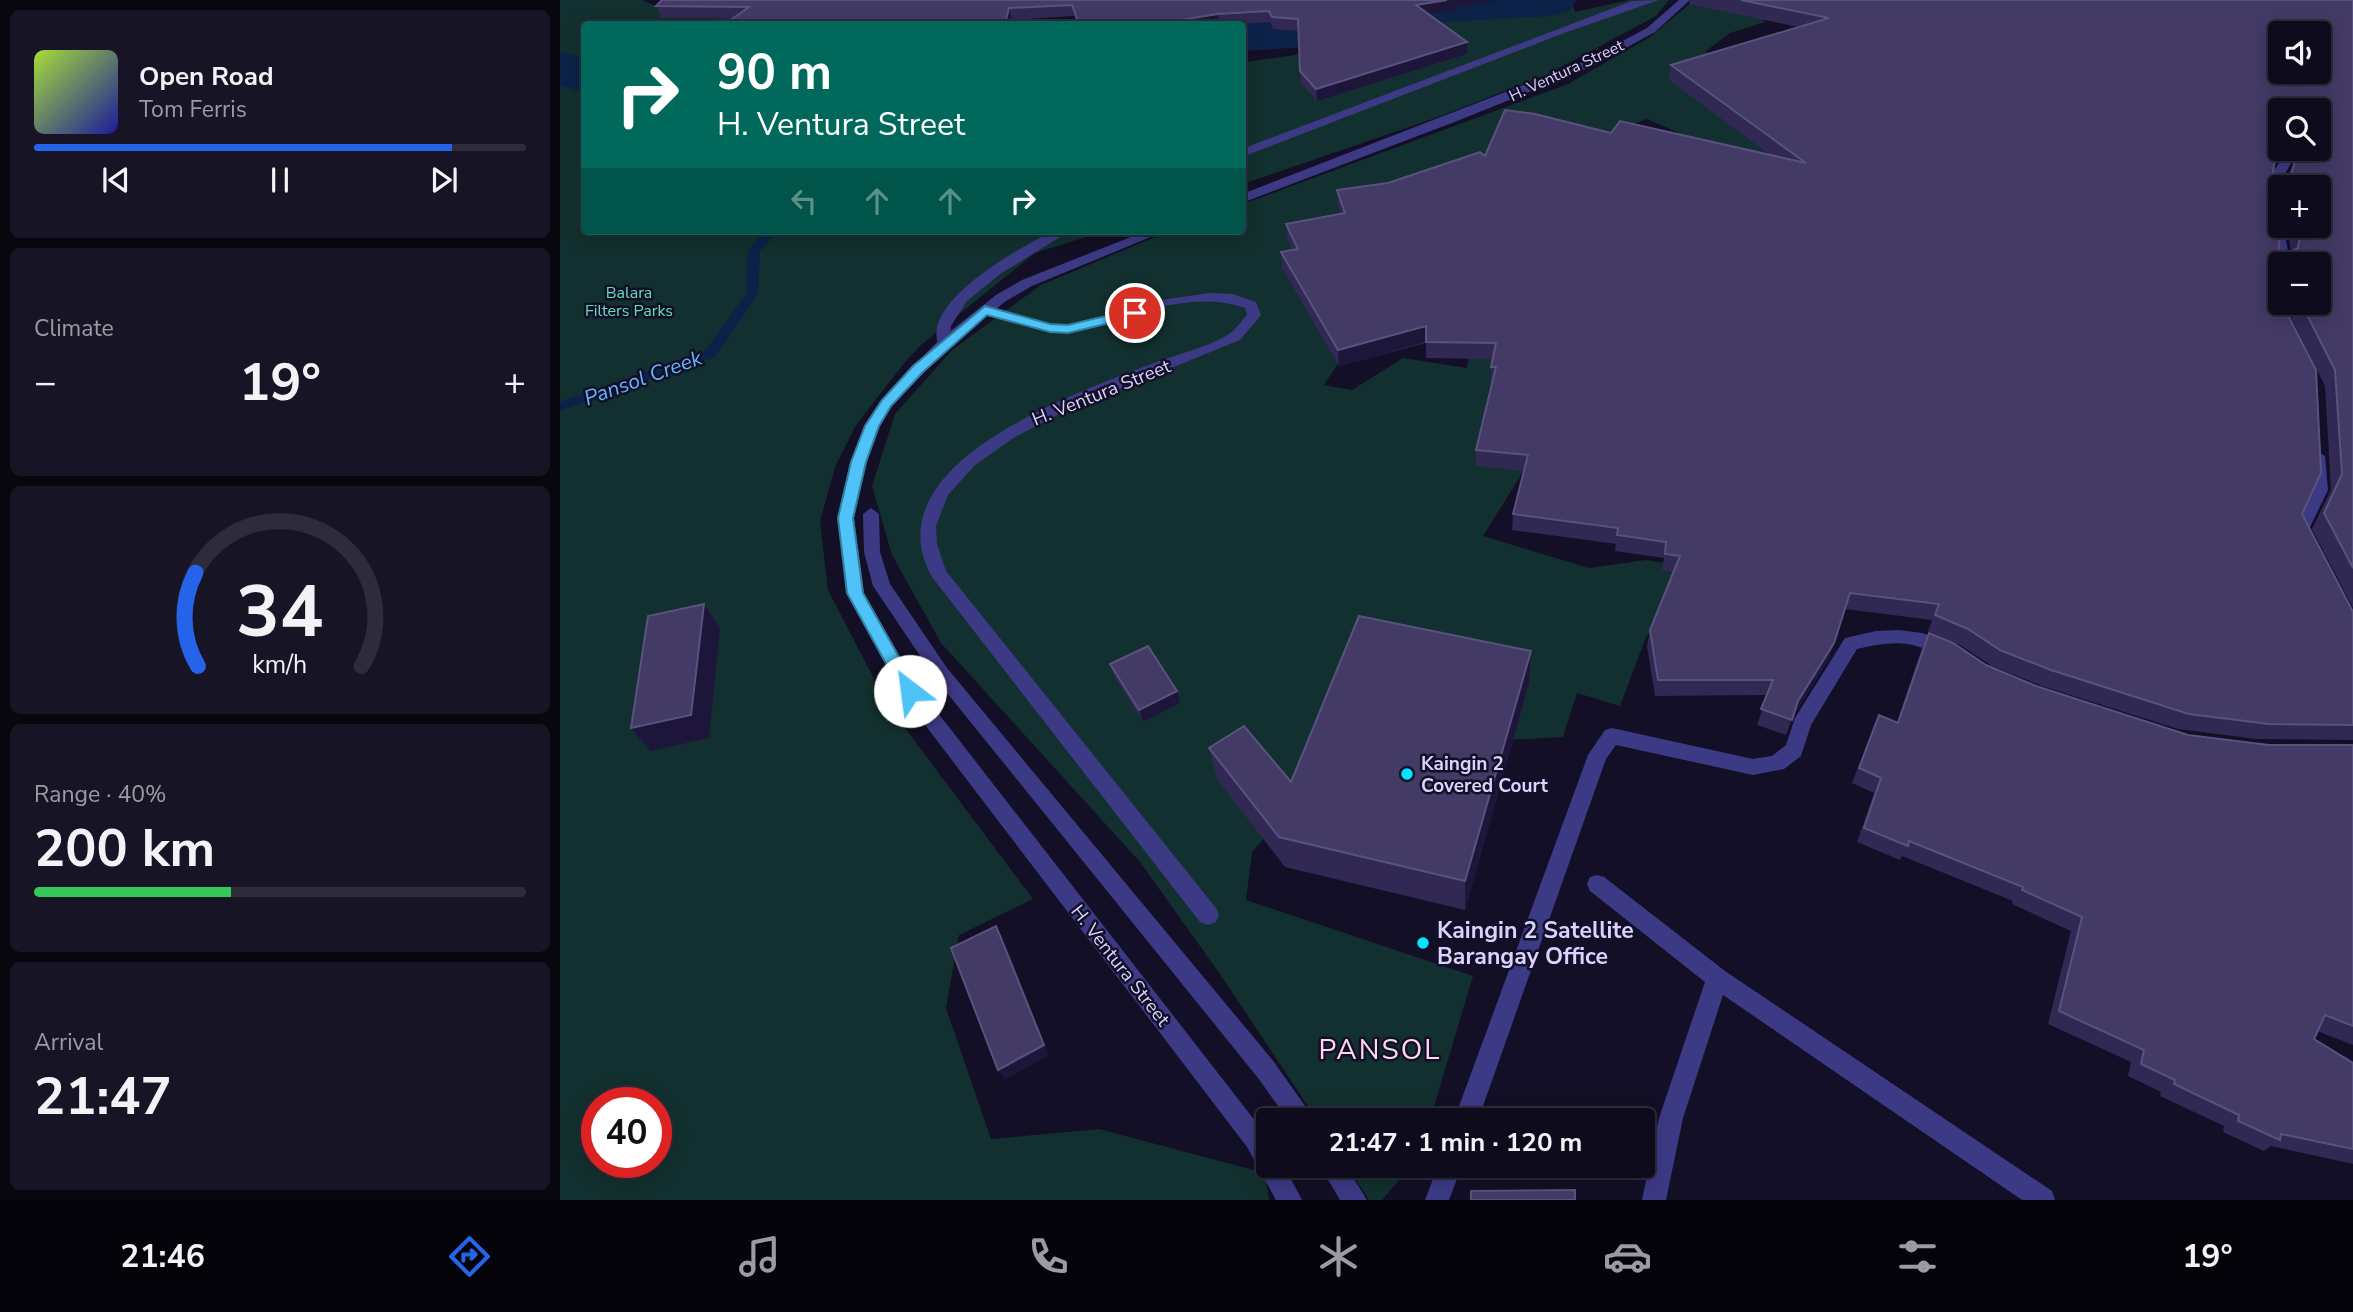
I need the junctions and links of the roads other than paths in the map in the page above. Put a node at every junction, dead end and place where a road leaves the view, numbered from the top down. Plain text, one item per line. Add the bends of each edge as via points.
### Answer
1 (1654, 0) edge
2 (1685, 0) edge
3 (1246, 151) edge
4 (2287, 161) edge
5 (1246, 197) edge
6 (1056, 235) edge
7 (1148, 235) edge
8 (985, 310) junction
9 (2283, 325) edge
10 (944, 343) junction
11 (2316, 435) edge
12 (871, 514) dead end
13 (2312, 551) edge
14 (1964, 659) edge
15 (1597, 884) dead end
16 (1208, 915) dead end
17 (1717, 978) junction
18 (1294, 1108) edge
19 (1470, 1108) edge
20 (1256, 1141) edge
21 (1278, 1178) edge
22 (1340, 1178) edge
23 (1445, 1178) edge
24 (1290, 1200) edge
25 (1355, 1200) edge
26 (1437, 1200) edge
27 (1654, 1200) edge
28 (2043, 1200) edge

1 - 3 street via 1563,30
2 - 5 street, H. Ventura Street via 1641,35 1558,76
4 - 9 street via 2272,193 2281,252 2274,305
6 - 10 street via 982,280 949,318
7 - 8 street, H. Ventura Street via 1036,279
8 - 10 street, H. Ventura Street
8 - 16 street, H. Ventura Street via 1068,329 1188,299 1238,298 1251,305 1254,315 1235,337 1013,429 974,457 950,484 935,503 928,526 938,573
10 - 20 street, H. Ventura Street via 886,403 859,462 846,518 855,593 910,691
11 - 13 street via 2320,490 2301,529
12 - 18 street via 872,552 882,586 941,673
14 - 19 street via 1927,640 1896,635 1851,643 1802,723 1794,750 1777,763 1753,767 1612,736 1598,755
15 - 17 street
17 - 27 street via 1671,1118
17 - 28 street
21 - 24 street, H. Ventura Street
22 - 25 street
23 - 26 street

